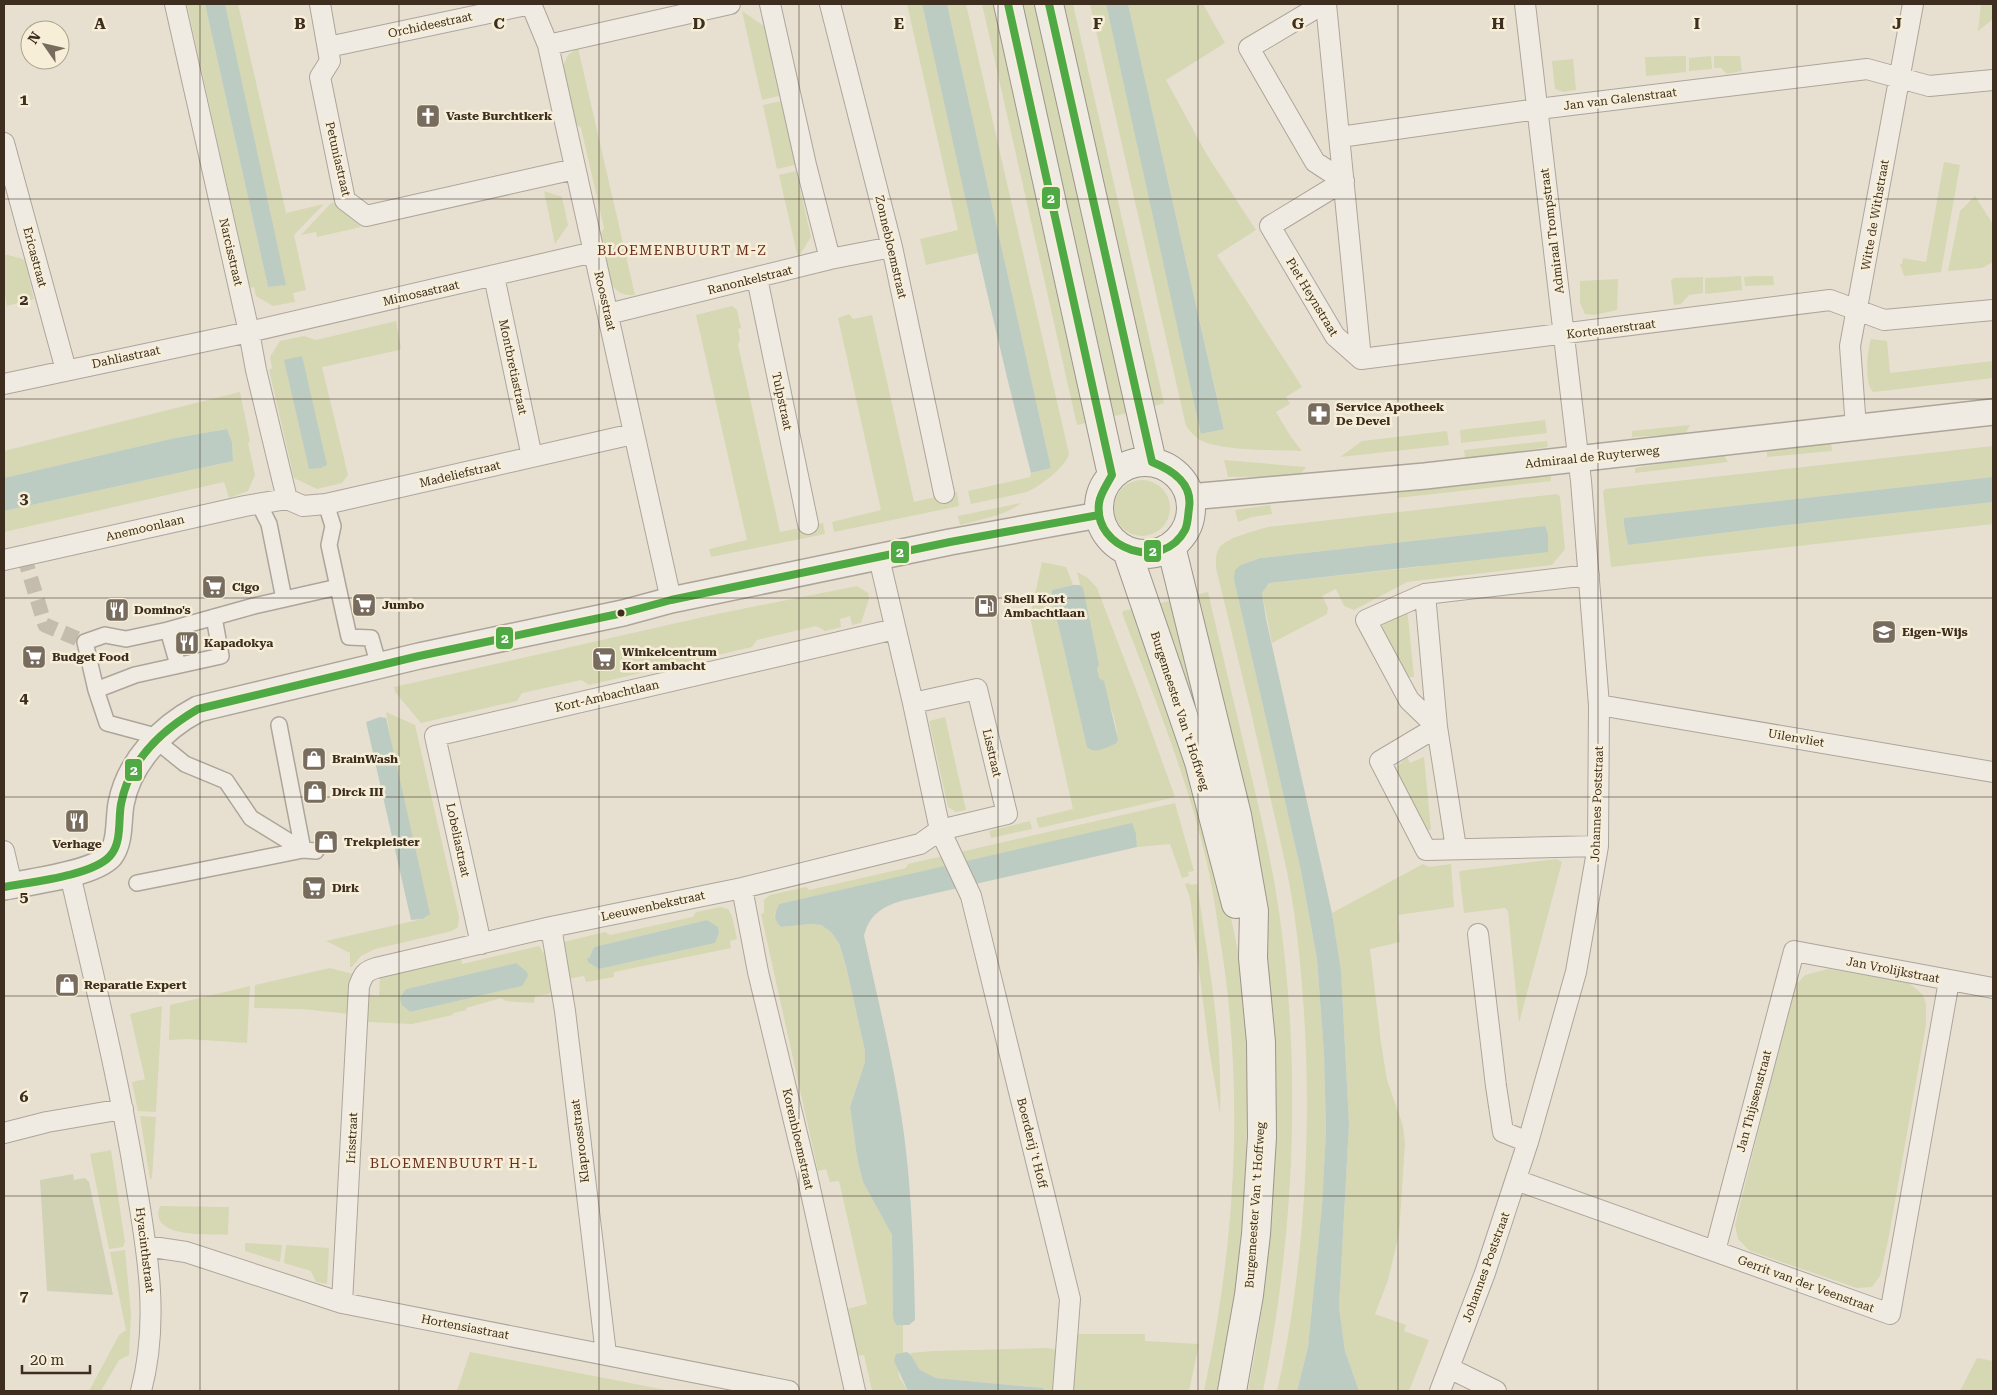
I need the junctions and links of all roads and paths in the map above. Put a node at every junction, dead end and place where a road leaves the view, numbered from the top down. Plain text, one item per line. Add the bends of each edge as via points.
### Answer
1 (175, 4) edge
2 (320, 4) edge
3 (532, 4) edge
4 (730, 4) edge
5 (770, 4) edge
6 (830, 4) edge
7 (1008, 4) edge
8 (1049, 4) edge
9 (1324, 4) edge
10 (1525, 4) edge
11 (1913, 4) edge
12 (548, 45) junction
13 (328, 47) junction
14 (1899, 77) junction
15 (1993, 80) edge
16 (1538, 109) junction
17 (1340, 137) junction
18 (4, 143) edge
19 (575, 169) junction
20 (1344, 181) junction
21 (892, 246) junction
22 (594, 252) junction
23 (830, 259) junction
24 (494, 276) junction
25 (757, 278) junction
26 (1993, 310) edge
27 (1858, 312) junction
28 (608, 314) junction
29 (249, 332) junction
30 (1564, 335) junction
31 (1361, 359) junction
32 (66, 370) junction
33 (4, 384) edge
34 (1993, 412) edge
35 (1856, 428) junction
36 (633, 434) junction
37 (532, 458) junction
38 (1579, 458) junction
39 (1152, 462) junction
40 (1112, 476) junction
41 (944, 493) dead end
42 (1190, 496) junction
43 (287, 499) junction
44 (260, 504) junction
45 (326, 504) junction
46 (1099, 515) junction
47 (808, 524) dead end
48 (1171, 546) junction
49 (1127, 551) junction
50 (879, 558) junction
51 (4, 560) edge
52 (1589, 575) junction
53 (338, 586) junction
54 (1425, 594) junction
55 (284, 599) junction
56 (672, 600) junction
57 (214, 617) junction
58 (895, 629) junction
59 (168, 630) junction
60 (178, 665) junction
61 (379, 666) junction
62 (96, 690) junction
63 (914, 703) junction
64 (1600, 705) junction
65 (279, 725) dead end
66 (1437, 727) junction
67 (435, 736) joint
68 (156, 740) junction
69 (1993, 772) edge
70 (940, 830) junction
71 (1598, 846) junction
72 (1456, 848) junction
73 (4, 851) edge
74 (310, 851) junction
75 (70, 874) junction
76 (137, 883) dead end
77 (8, 886) edge
78 (742, 888) junction
79 (551, 927) junction
80 (1478, 934) dead end
81 (481, 944) junction
82 (1794, 951) joint
83 (1253, 958) junction
84 (363, 974) joint
85 (1949, 981) junction
86 (1993, 988) edge
87 (123, 1109) junction
88 (4, 1133) edge
89 (1528, 1142) junction
90 (1516, 1180) junction
91 (146, 1246) junction
92 (1715, 1251) junction
93 (342, 1303) junction
94 (606, 1354) junction
95 (1449, 1368) junction
96 (140, 1391) edge
97 (789, 1391) edge
98 (855, 1391) edge
99 (1063, 1391) edge
100 (1232, 1391) edge
101 (1440, 1391) edge
102 (1496, 1391) edge

1 - 29 street, Narcisstraat
2 - 13 street, Petuniastraat
3 - 12 street, Roosstraat
3 - 13 street, Orchideestraat
4 - 12 street
5 - 23 street
6 - 21 street, Zonnebloemstraat
7 - 40 main road
8 - 39 main road
9 - 17 street, Piet Heynstraat
9 - 20 street, Piet Heynstraat via 1249,48 1315,162
10 - 16 street, Admiraal Trompstraat
11 - 14 street, Witte de Withstraat
12 - 19 street, Roosstraat
13 - 19 street, Petuniastraat via 330,61 320,77 345,200 366,216
14 - 15 street, Jan van Galenstraat via 1929,86
14 - 16 street, Jan van Galenstraat via 1867,69
14 - 27 street, Witte de Withstraat
16 - 17 street, Jan van Galenstraat
16 - 30 street, Admiraal Trompstraat
17 - 20 street, Piet Heynstraat
18 - 32 street, Ericastraat
19 - 22 street, Roosstraat
20 - 31 street, Piet Heynstraat
20 - 31 street, Piet Heynstraat via 1270,226 1335,336
21 - 23 street, Ranonkelstraat
21 - 41 street, Zonnebloemstraat
22 - 24 street, Mimosastraat
22 - 28 street, Roosstraat
23 - 25 street, Ranonkelstraat
24 - 29 street, Mimosastraat
24 - 37 street, Montbretiastraat
25 - 28 street, Ranonkelstraat
25 - 47 street, Tulpstraat
26 - 27 street, Kortenaerstraat via 1884,320
27 - 30 street, Kortenaerstraat via 1830,300
27 - 35 street, Witte de Withstraat via 1850,346
28 - 36 street, Roosstraat
29 - 32 street, Dahliastraat
29 - 43 street, Narcisstraat
30 - 31 street, Kortenaerstraat
30 - 38 street, Admiraal Trompstraat
32 - 33 street, Dahliastraat
34 - 35 street, Admiraal de Ruyterweg
35 - 38 street, Admiraal de Ruyterweg
36 - 37 street, Madeliefstraat
36 - 56 street, Roosstraat
37 - 45 street, Madeliefstraat
38 - 42 street, Admiraal de Ruyterweg via 1425,476
38 - 52 street, Johannes Poststraat
39 - 40 main road via 1138,462
39 - 42 main road via 1176,474
40 - 46 main road via 1103,487
42 - 48 main road via 1190,515 1184,533
43 - 44 street, Anemoonlaan
43 - 45 street, Madeliefstraat via 303,506
44 - 51 street, Anemoonlaan
44 - 55 street via 269,524
45 - 53 street via 333,526 329,545
46 - 49 main road via 1104,530 1114,543
46 - 50 street
48 - 49 main road via 1157,553
48 - 83 main road, Burgemeester Van 't Hoffweg via 1237,815 1254,911
49 - 83 main road, Burgemeester Van 't Hoffweg via 1199,762
50 - 56 street
50 - 58 street
52 - 54 street
52 - 64 street, Johannes Poststraat
53 - 55 street
53 - 61 street via 349,637 372,638
54 - 66 street
54 - 66 street via 1366,620 1408,700
55 - 57 street
56 - 61 street
57 - 59 street
57 - 60 street via 221,656
58 - 63 street
58 - 67 street, Kort-Ambachtlaan
59 - 60 street
59 - 62 street via 126,639 105,635 85,642
60 - 62 street via 135,675
61 - 68 street via 198,709 168,727
62 - 68 street via 107,723 148,734
63 - 70 street
63 - 70 street, Lisstraat via 977,689 1007,814
64 - 69 street, Uilenvliet
64 - 71 street, Johannes Poststraat
65 - 74 street
66 - 72 street
66 - 72 street via 1380,761 1426,850
67 - 81 street, Lobeliastraat
68 - 74 street via 185,764 226,781 251,818
68 - 75 street via 128,780 121,805 117,842 110,856
70 - 78 street, Leeuwenbekstraat via 920,844
70 - 99 street, Boerderij 't Hoff via 971,896 1070,1299
71 - 72 street
71 - 89 street, Johannes Poststraat via 1576,972
73 - 77 street
74 - 76 street
75 - 77 street
75 - 87 street, Hyacinthstraat
78 - 79 street, Leeuwenbekstraat
78 - 98 street, Korenbloemstraat via 758,972
79 - 81 street, Leeuwenbekstraat
79 - 94 street, Klaproosstraat via 565,1011
80 - 89 street via 1504,1132
81 - 84 street, Leeuwenbekstraat via 376,968
82 - 85 street, Jan Vrolijkstraat
82 - 92 street, Jan Thijssenstraat
83 - 100 main road, Burgemeester Van 't Hoffweg via 1261,1042 1262,1137 1249,1295
84 - 93 street, Irisstraat via 359,986
85 - 86 street, Jan Vrolijkstraat
85 - 92 street, Gerrit van der Veenstraat via 1890,1314
87 - 88 street
87 - 91 street, Hyacinthstraat
89 - 90 street, Johannes Poststraat
90 - 92 street, Gerrit van der Veenstraat
90 - 95 street, Johannes Poststraat
91 - 93 street, Hortensiastraat via 186,1252
91 - 96 street, Hyacinthstraat via 152,1305 147,1367
93 - 94 street, Hortensiastraat
94 - 97 street, Hortensiastraat
95 - 101 street, Johannes Poststraat
95 - 102 street

